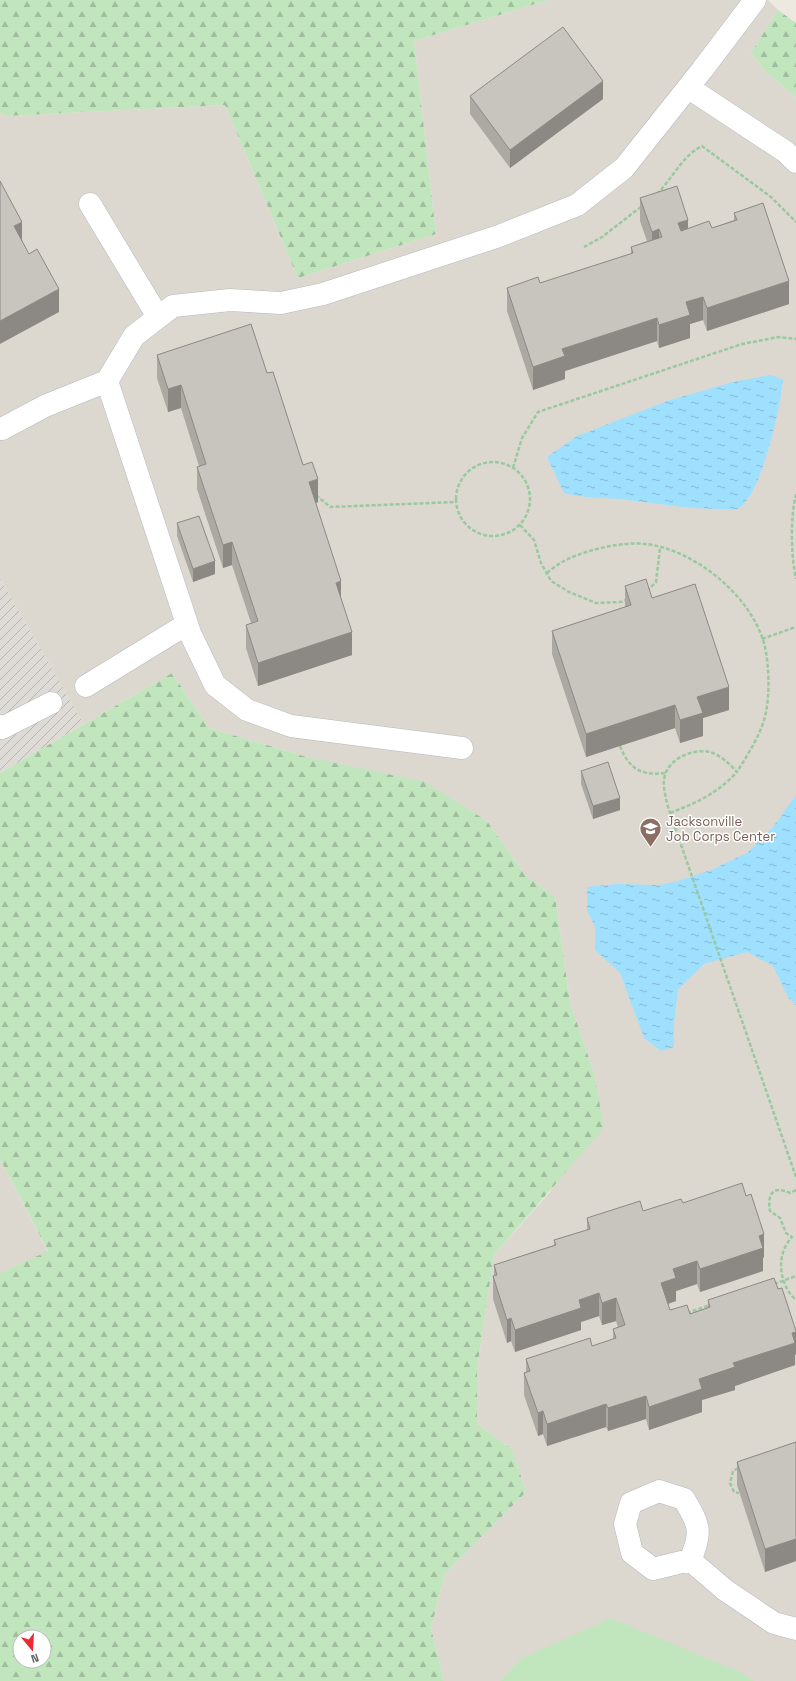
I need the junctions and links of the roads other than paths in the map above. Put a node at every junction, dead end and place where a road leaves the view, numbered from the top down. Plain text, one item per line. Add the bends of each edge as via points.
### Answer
1 (755, 0) edge
2 (689, 88) junction
3 (796, 162) edge
4 (90, 204) dead end
5 (158, 317) junction
6 (107, 381) junction
7 (0, 428) edge
8 (187, 624) junction
9 (86, 686) dead end
10 (51, 703) dead end
11 (0, 726) edge
12 (462, 748) dead end
13 (690, 1560) dead end
14 (796, 1629) edge

1 - 2 lane
2 - 3 lane via 786,152
2 - 5 lane via 624,168 577,205 499,236 323,294 281,303 230,300 173,306
4 - 5 lane
5 - 6 lane via 134,336
6 - 7 lane via 44,406
6 - 8 lane
8 - 9 lane
8 - 12 lane via 215,685 247,710 291,726
10 - 11 lane via 2,728
13 - 14 lane via 725,1590 774,1623

